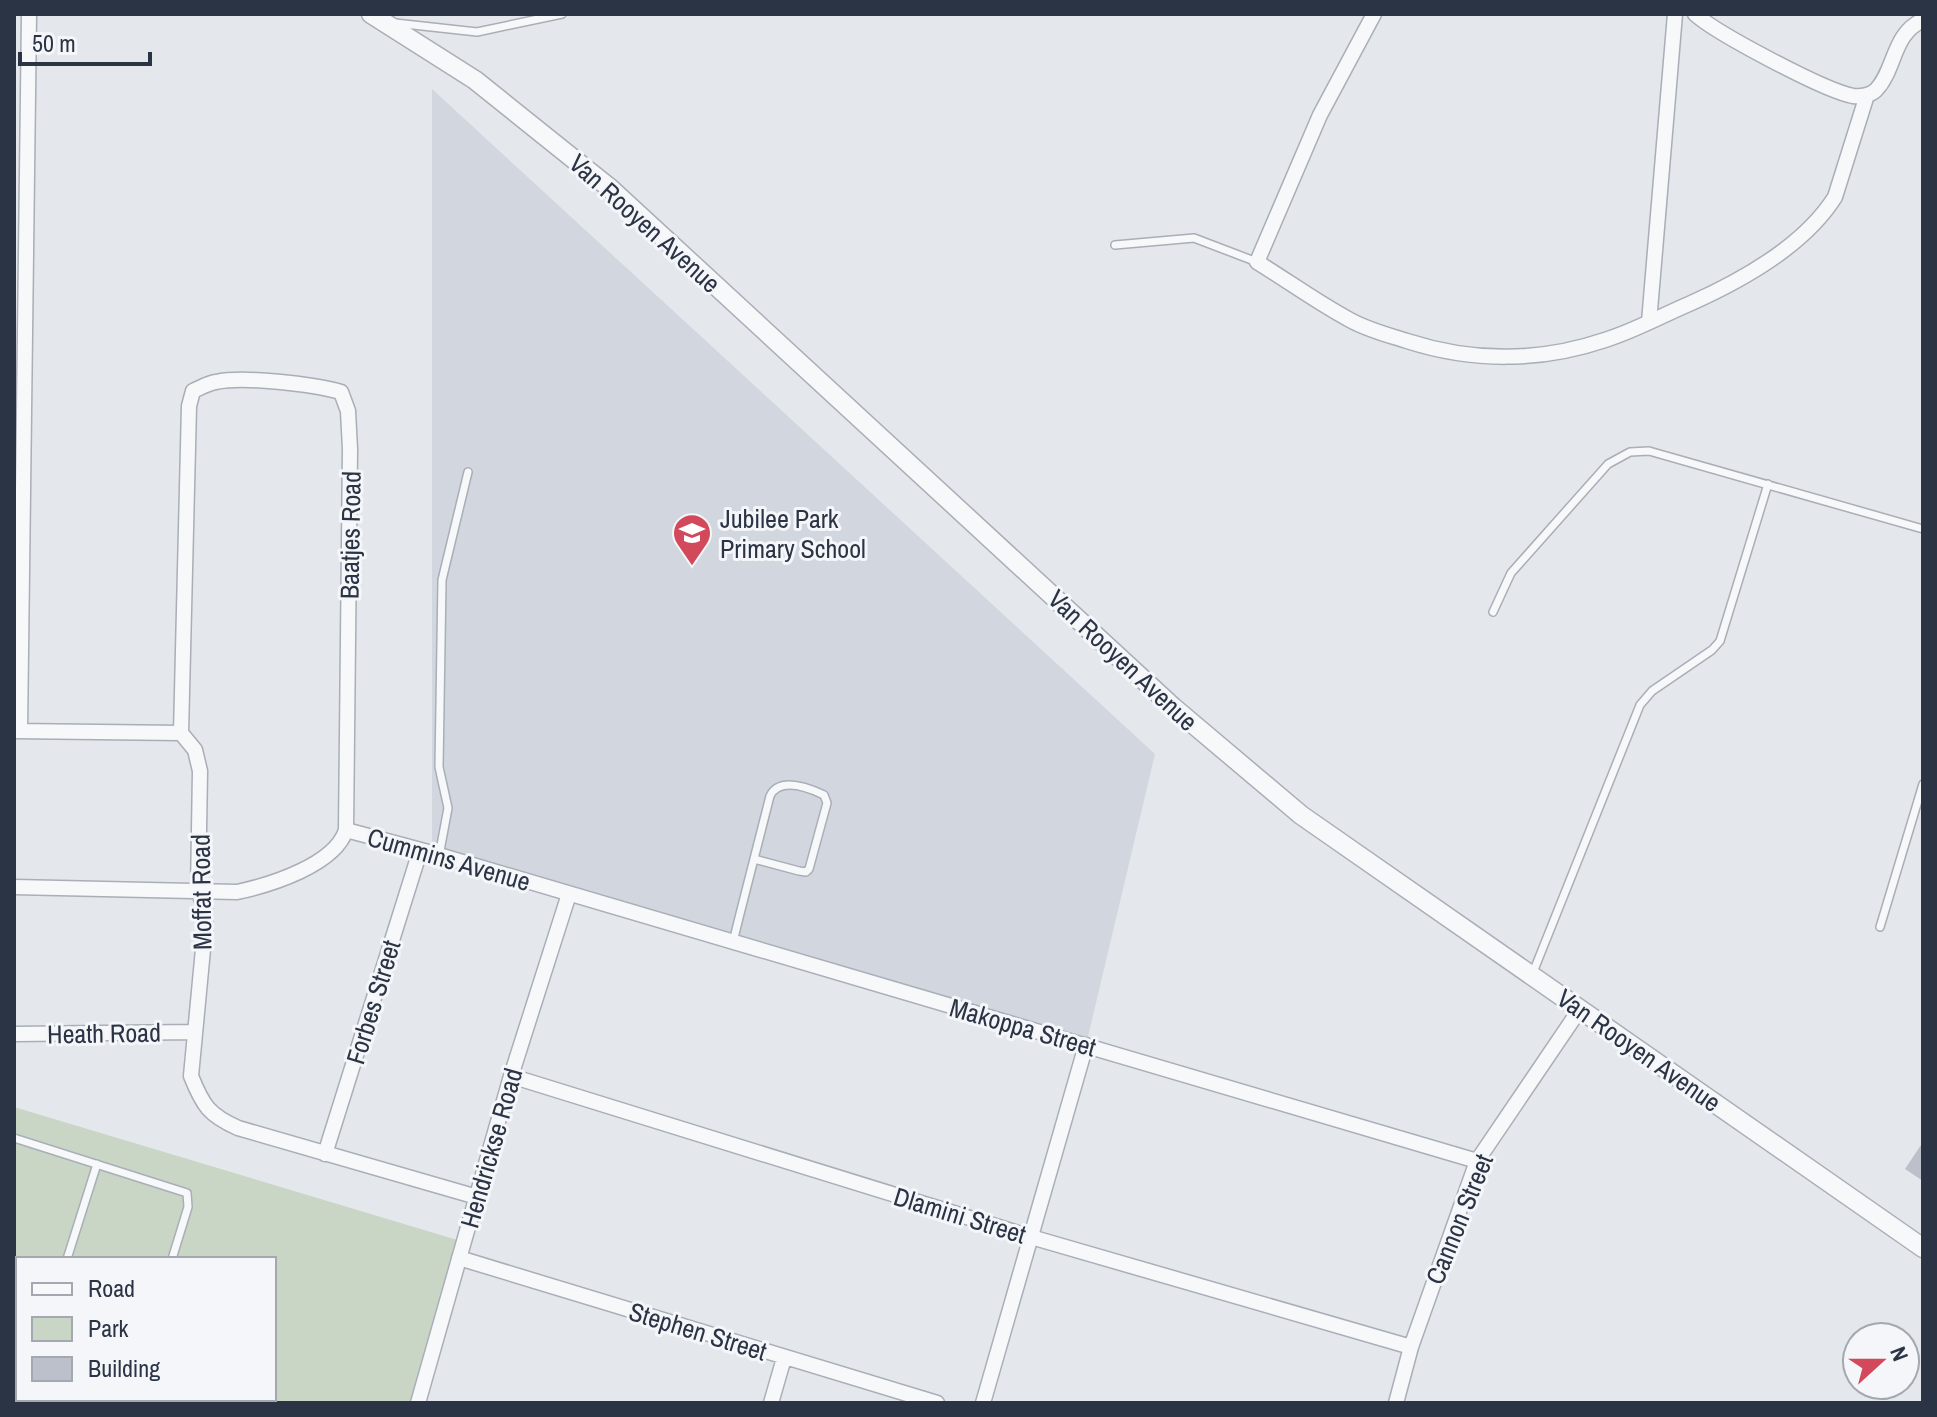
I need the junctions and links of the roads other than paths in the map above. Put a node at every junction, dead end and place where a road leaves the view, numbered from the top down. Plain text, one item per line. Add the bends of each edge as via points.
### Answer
1 (29, 14) edge
2 (562, 14) edge
3 (1374, 14) edge
4 (1675, 14) edge
5 (1695, 14) edge
6 (378, 18) edge
7 (1921, 20) edge
8 (1867, 95) junction
9 (1115, 245) dead end
10 (1257, 262) junction
11 (1649, 322) junction
12 (193, 391) joint
13 (468, 472) dead end
14 (1768, 484) junction
15 (1923, 529) edge
16 (1493, 612) dead end
17 (17, 731) edge
18 (181, 733) junction
19 (1923, 784) edge
20 (346, 830) junction
21 (420, 851) junction
22 (439, 856) junction
23 (754, 859) junction
24 (14, 887) edge
25 (198, 890) junction
26 (569, 894) junction
27 (1880, 927) dead end
28 (733, 942) junction
29 (1532, 976) junction
30 (1580, 1009) junction
31 (195, 1032) junction
32 (14, 1034) edge
33 (1086, 1045) junction
34 (511, 1076) junction
35 (14, 1138) edge
36 (325, 1154) junction
37 (1477, 1161) junction
38 (97, 1164) junction
39 (477, 1197) junction
40 (1031, 1237) junction
41 (1923, 1248) edge
42 (68, 1257) edge
43 (173, 1257) edge
44 (459, 1258) junction
45 (1411, 1347) junction
46 (784, 1358) junction
47 (418, 1403) edge
48 (771, 1403) edge
49 (937, 1403) edge
50 (983, 1403) edge
51 (1396, 1403) edge

1 - 17 street
2 - 6 lane via 477,32
3 - 10 street via 1320,115
4 - 11 street
5 - 8 street via 1830,88
6 - 29 street, Van Rooyen Avenue via 475,80 611,189 1249,774
7 - 8 street via 1910,27 1877,89
8 - 11 street via 1835,197 1813,225 1748,273
9 - 10 lane via 1194,238
10 - 11 street via 1363,326 1471,356 1547,354 1605,340
12 - 18 street, Moffat Road
12 - 20 street, Baatjes Road via 234,380 326,388 341,392 348,411
13 - 22 lane via 442,580 439,767 448,808
14 - 15 lane
14 - 16 lane via 1649,451 1619,456 1511,573
14 - 29 lane via 1720,641 1640,705
17 - 18 street
18 - 25 street, Moffat Road via 195,750 200,771
19 - 27 lane
20 - 21 street, Cummins Avenue
20 - 25 street, Cummins Avenue via 336,849 270,884 237,892
21 - 22 street, Cummins Avenue
21 - 36 street, Forbes Street
22 - 26 street, Cummins Avenue
23 - 23 lane via 773,790 788,784 824,795 827,803 806,872
23 - 28 lane
24 - 25 street, Cummins Avenue
25 - 31 street, Moffat Road via 205,928
26 - 28 street, Makoppa Street
26 - 34 street, Hendrickse Road
28 - 33 street, Makoppa Street
29 - 30 street, Van Rooyen Avenue
30 - 37 street, Cannon Street
30 - 41 street, Van Rooyen Avenue
31 - 32 street, Heath Road
31 - 36 street, Moffat Road via 191,1076 209,1112 257,1136
33 - 37 street, Makoppa Street
33 - 40 street
34 - 39 street, Hendrickse Road
34 - 40 street, Dlamini Street
35 - 38 lane
36 - 39 street, Moffat Road
37 - 45 street, Cannon Street
38 - 42 lane
38 - 43 lane via 187,1193 188,1207
39 - 44 street, Hendrickse Road
40 - 45 street, Dlamini Street
40 - 50 street
44 - 46 street, Stephen Street
44 - 47 street, Hendrickse Road
45 - 51 street, Cannon Street
46 - 48 street
46 - 49 street, Stephen Street

